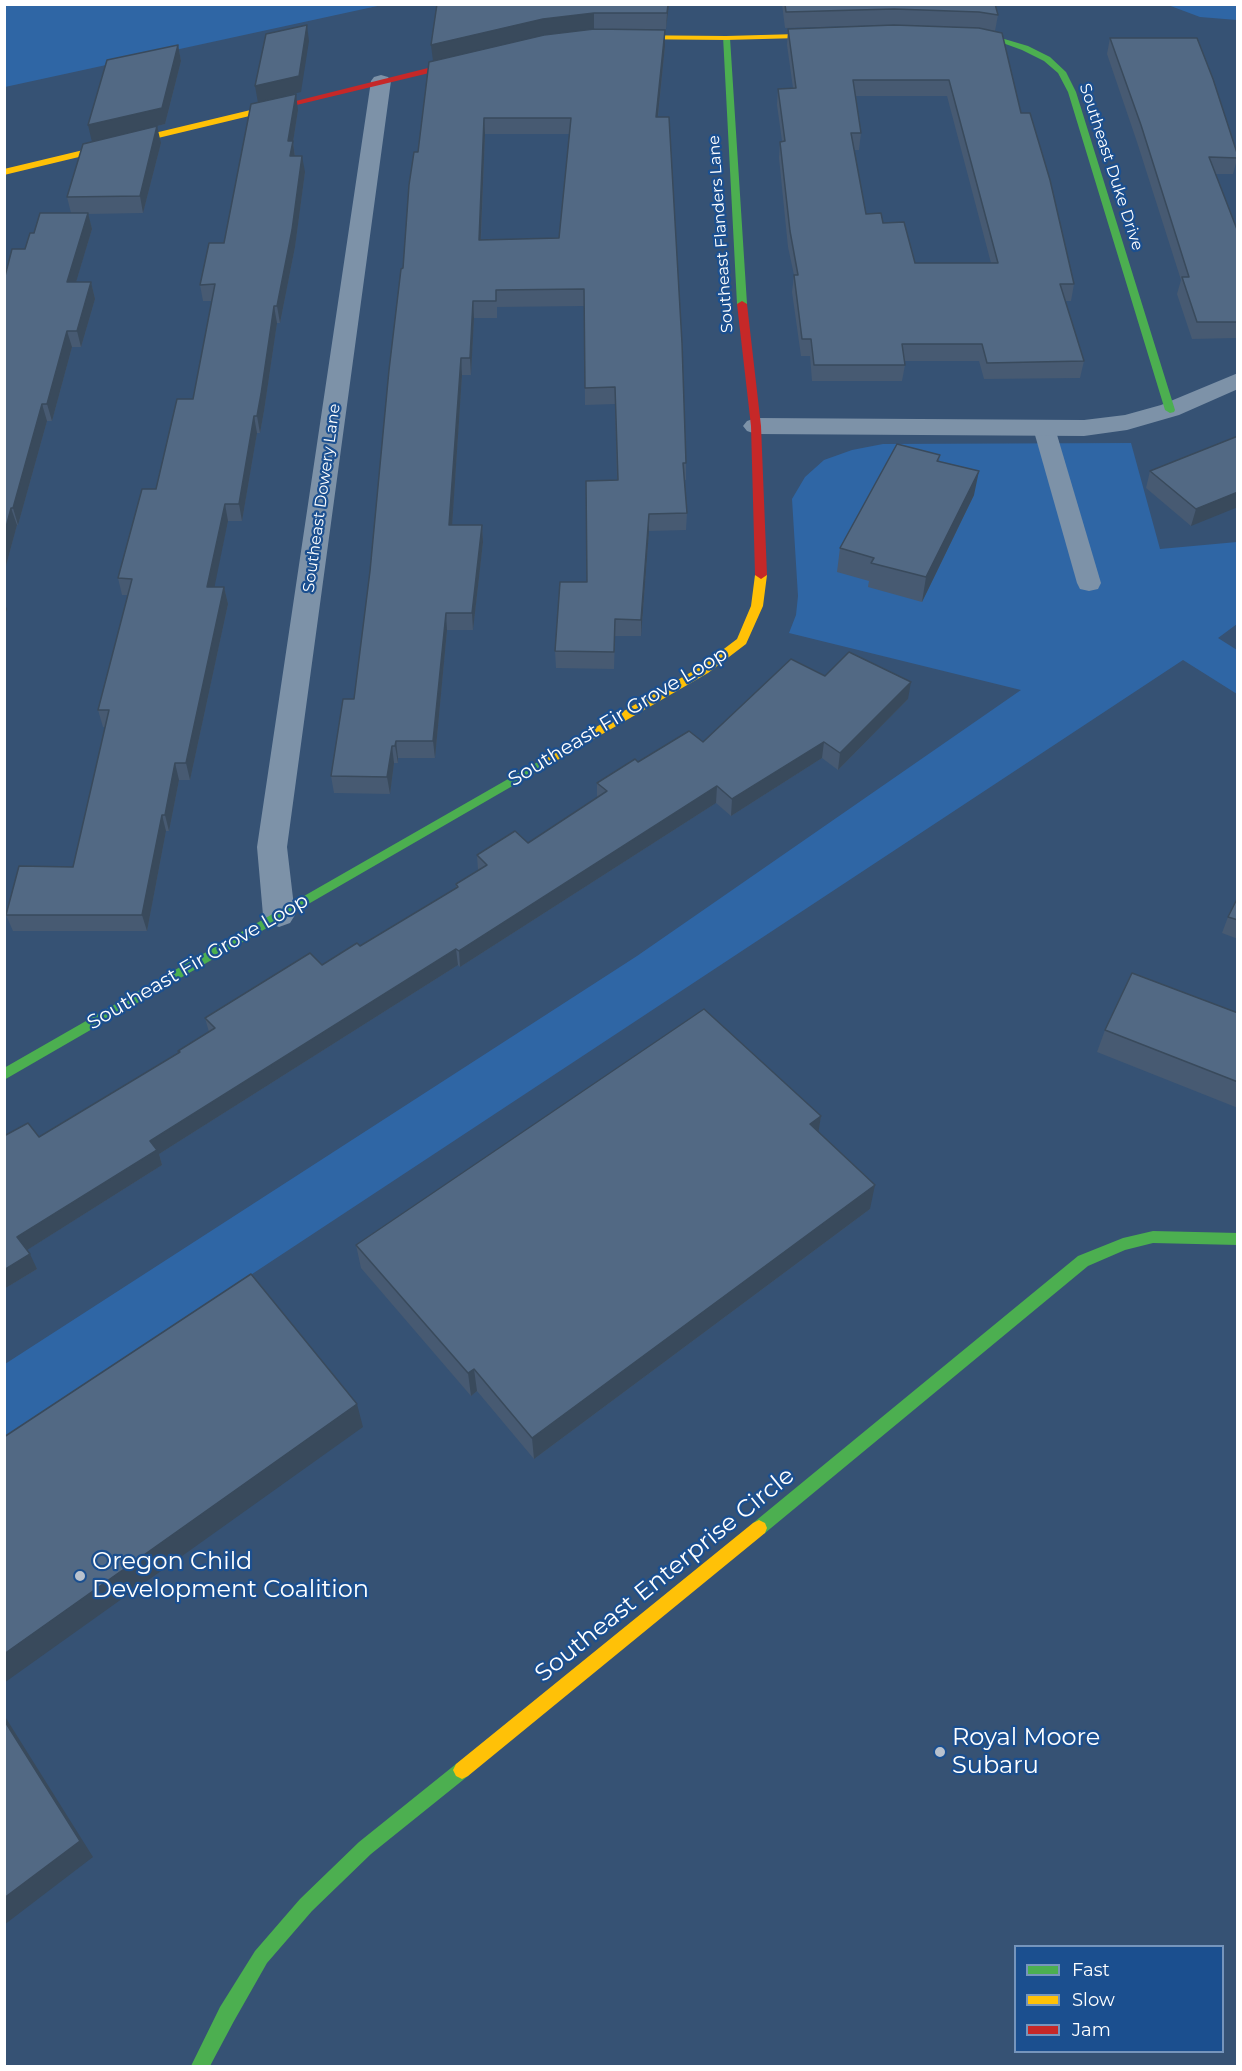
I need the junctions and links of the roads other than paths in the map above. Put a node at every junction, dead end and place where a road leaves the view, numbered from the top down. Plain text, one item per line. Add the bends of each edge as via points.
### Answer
1 (844, 34) edge
2 (945, 35) edge
3 (606, 37) edge
4 (726, 38) junction
5 (490, 55) edge
6 (381, 81) junction
7 (5, 173) edge
8 (1238, 380) edge
9 (1170, 410) junction
10 (756, 426) junction
11 (1044, 428) junction
12 (1089, 583) dead end
13 (279, 915) junction
14 (4, 1075) edge
15 (1238, 1239) edge
16 (200, 2067) edge

1 - 4 street
2 - 9 street, Southeast Duke Drive via 1001,40 1047,59 1062,72 1072,92
3 - 4 street
4 - 10 street, Southeast Flanders Lane via 743,328
5 - 6 street
6 - 7 street
6 - 13 street, Southeast Dowery Lane via 272,847
8 - 9 street
9 - 11 street via 1127,423
10 - 11 street
10 - 13 street, Southeast Fir Grove Loop via 762,565 757,606 742,641 704,670
11 - 12 lane
13 - 14 street, Southeast Fir Grove Loop
15 - 16 street, Southeast Enterprise Circle via 1153,1237 1123,1244 1083,1262 365,1848 306,1905 261,1958

